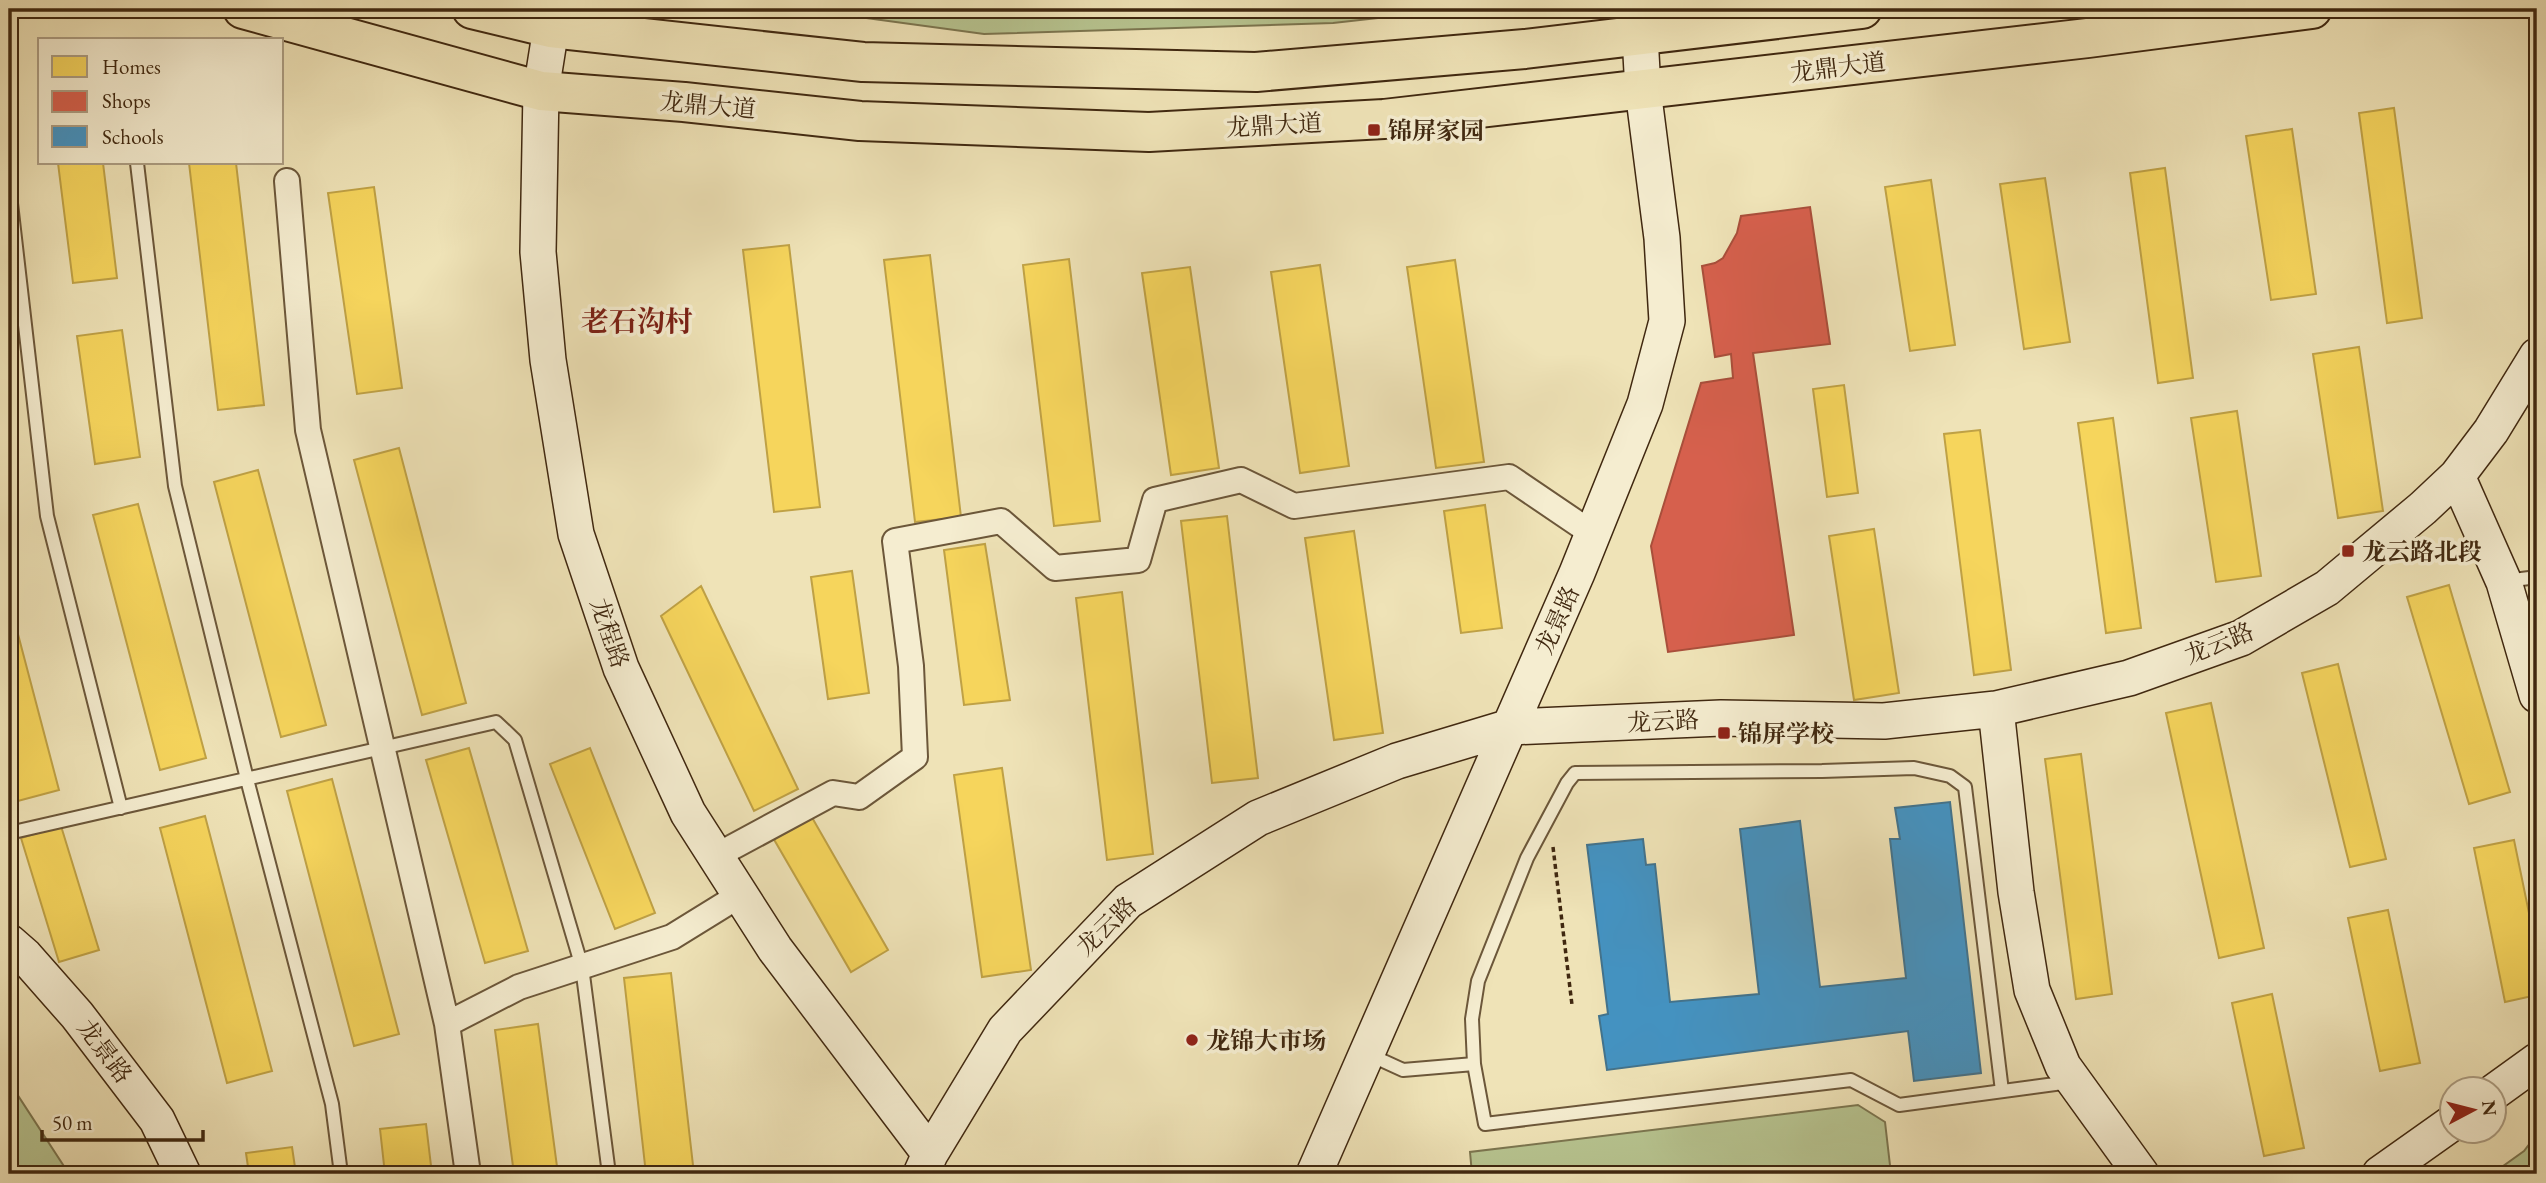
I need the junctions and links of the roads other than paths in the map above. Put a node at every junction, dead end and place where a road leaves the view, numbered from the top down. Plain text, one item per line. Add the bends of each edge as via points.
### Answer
1 (243, 9) edge
2 (472, 9) edge
3 (1862, 9) edge
4 (2312, 9) edge
5 (551, 28) junction
6 (1640, 36) junction
7 (1643, 90) junction
8 (541, 91) junction
9 (137, 164) edge
10 (287, 181) dead end
11 (9, 186) edge
12 (2537, 356) edge
13 (2457, 476) junction
14 (1593, 534) junction
15 (2521, 579) edge
16 (2537, 695) edge
17 (1996, 709) junction
18 (1510, 727) junction
19 (121, 808) junction
20 (9, 833) edge
21 (716, 856) junction
22 (740, 894) junction
23 (9, 942) edge
24 (582, 967) junction
25 (447, 1024) junction
26 (1367, 1054) junction
27 (2537, 1061) edge
28 (1474, 1064) junction
29 (2074, 1081) junction
30 (2508, 1082) edge
31 (2002, 1091) junction
32 (2438, 1133) edge
33 (926, 1164) edge
34 (183, 1174) edge
35 (341, 1174) edge
36 (468, 1174) edge
37 (609, 1174) edge
38 (1314, 1174) edge
39 (2141, 1174) edge
40 (2380, 1174) edge

1 - 8 main road, 龙鼎大道
2 - 5 main road
3 - 6 main road
4 - 7 main road, 龙鼎大道
5 - 6 main road via 863,62 1256,72
5 - 8 street, 龙程路
6 - 7 street, 龙景路
7 - 8 main road, 龙鼎大道 via 1384,119 1149,132 860,121
7 - 14 street, 龙景路 via 1667,321 1645,404
8 - 21 street, 龙程路 via 538,253 548,360 576,534 621,668 688,813
9 - 35 lane via 175,486 332,1104
10 - 25 street via 308,430
11 - 19 lane via 47,516
12 - 13 street, 龙云路
13 - 15 street
13 - 17 street, 龙云路 via 2326,588 2242,638 2129,678
14 - 18 street, 龙景路
14 - 21 street via 1509,477 1293,506 1241,480 1154,500 1139,560 1055,568 1001,521 895,541 911,666 915,757 859,797 833,793
15 - 16 street
17 - 18 street, 龙云路 via 1884,721 1721,718
17 - 29 street via 2032,990 2063,1066
18 - 26 street, 龙景路
18 - 33 street, 龙云路 via 1397,761 1258,818 1128,901 1004,1030
19 - 20 lane
19 - 24 lane via 496,722 515,740
21 - 22 street, 龙程路
22 - 24 street via 672,937
22 - 33 street, 龙程路
23 - 34 street, 龙景路 via 77,1015 157,1120
24 - 25 street via 519,987
24 - 37 lane
25 - 36 street
26 - 28 lane via 1403,1070
26 - 38 street, 龙景路
27 - 30 street
28 - 31 lane via 1485,1124 1852,1080 1899,1105
28 - 31 lane via 1472,1018 1478,981 1527,859 1575,773 1914,768 1950,776 1965,787
29 - 31 lane
29 - 39 street
32 - 40 street

